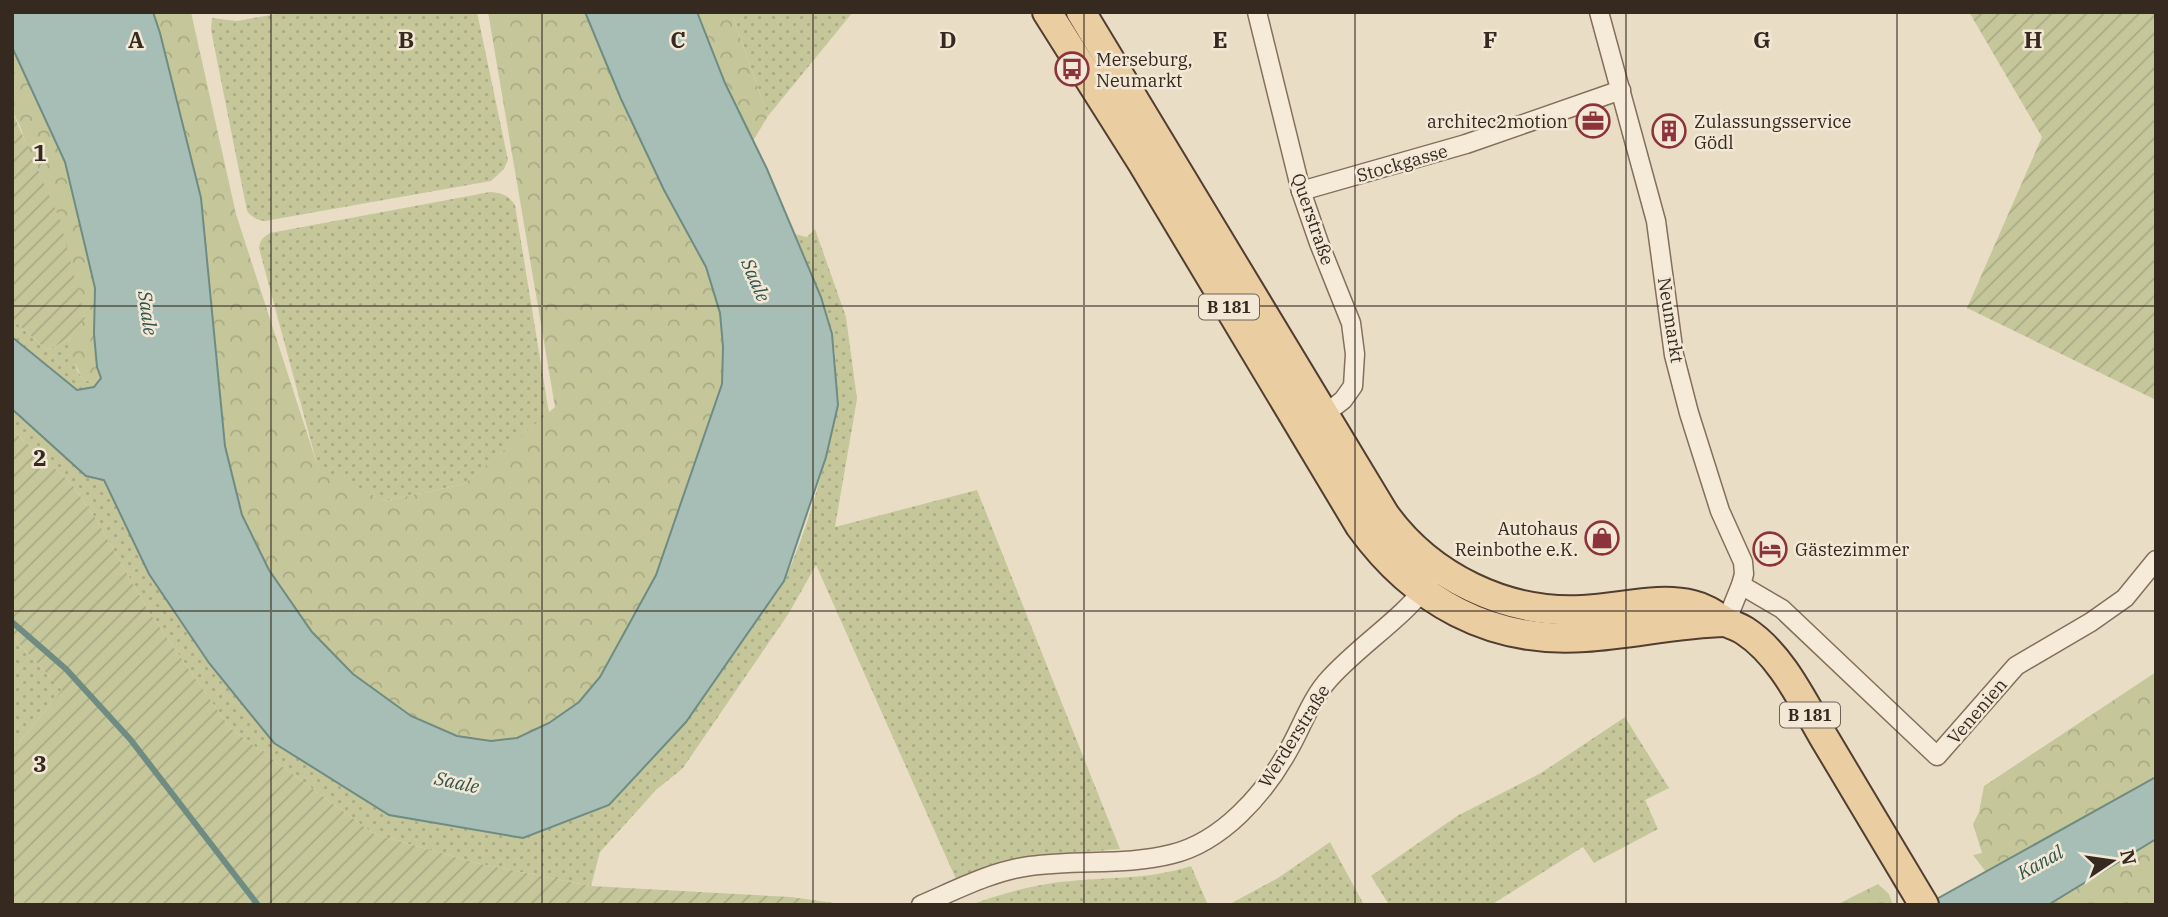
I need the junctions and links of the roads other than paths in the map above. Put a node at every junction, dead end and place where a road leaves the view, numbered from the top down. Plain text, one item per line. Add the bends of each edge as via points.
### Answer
1 (1048, 12) edge
2 (1081, 12) edge
3 (1257, 12) edge
4 (1599, 12) edge
5 (1621, 90) junction
6 (1301, 191) junction
7 (1325, 414) junction
8 (2156, 561) edge
9 (1440, 569) junction
10 (1741, 585) junction
11 (1422, 592) junction
12 (1726, 622) junction
13 (921, 905) edge
14 (1924, 905) edge

1 - 11 main road, B 181 via 1360,526 1383,556
2 - 7 main road, B 181
3 - 6 street, Querstraße
4 - 5 street, Neumarkt
5 - 6 street, Stockgasse via 1466,144
5 - 10 street, Neumarkt via 1656,221 1674,355 1720,511 1743,562
6 - 7 street, Querstraße via 1351,323 1355,354 1353,386
7 - 9 main road, B 181 via 1399,534
8 - 10 street, Venenien via 2124,598 2016,666 1937,756 1782,609
9 - 11 street, Werderstraße
9 - 12 main road, B 181 via 1489,595 1535,608 1583,610 1663,601 1692,604
10 - 12 street, Neumarkt
11 - 12 main road, B 181 via 1488,625 1553,638
11 - 13 street, Werderstraße via 1330,677 1272,777 1230,823 1203,842 1136,862 1027,866 977,880
12 - 14 main road, B 181 via 1748,632 1781,667

